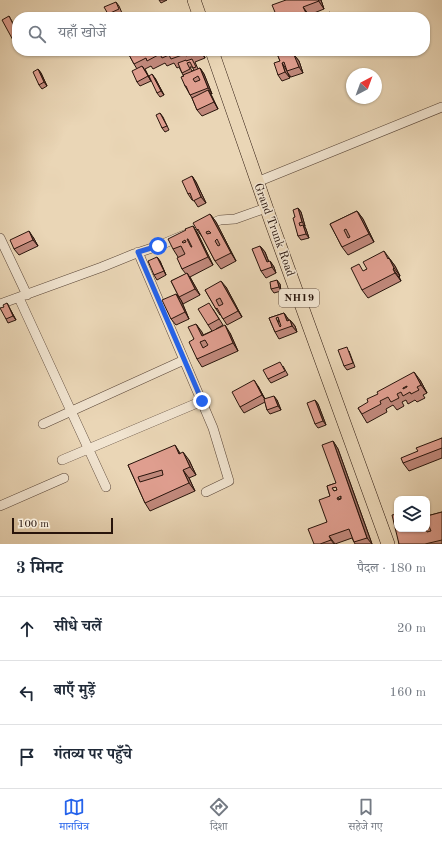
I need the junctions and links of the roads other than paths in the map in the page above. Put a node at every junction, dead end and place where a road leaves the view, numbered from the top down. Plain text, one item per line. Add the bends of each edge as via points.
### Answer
1 (194, 0) edge
2 (198, 12) edge
3 (214, 56) edge
4 (442, 107) edge
5 (257, 182) junction
6 (266, 208) junction
7 (0, 238) edge
8 (138, 252) junction
9 (23, 296) junction
10 (0, 304) edge
11 (184, 360) junction
12 (202, 401) junction
13 (71, 411) junction
14 (43, 424) dead end
15 (89, 449) junction
16 (62, 460) dead end
17 (64, 478) dead end
18 (106, 487) dead end
19 (206, 492) dead end
20 (0, 506) edge
21 (388, 544) edge

1 - 2 highway
3 - 5 highway, Grand Trunk Road / NH19
4 - 5 street
5 - 6 highway, Grand Trunk Road / NH19
6 - 8 street via 235,219 220,220
6 - 21 highway, Grand Trunk Road / NH19
7 - 9 street
8 - 9 street
8 - 11 street
9 - 10 street
9 - 13 street
11 - 12 street
11 - 13 street
12 - 15 street
12 - 19 street via 229,481
13 - 14 street
13 - 15 street
15 - 16 street
15 - 18 street
17 - 20 street

